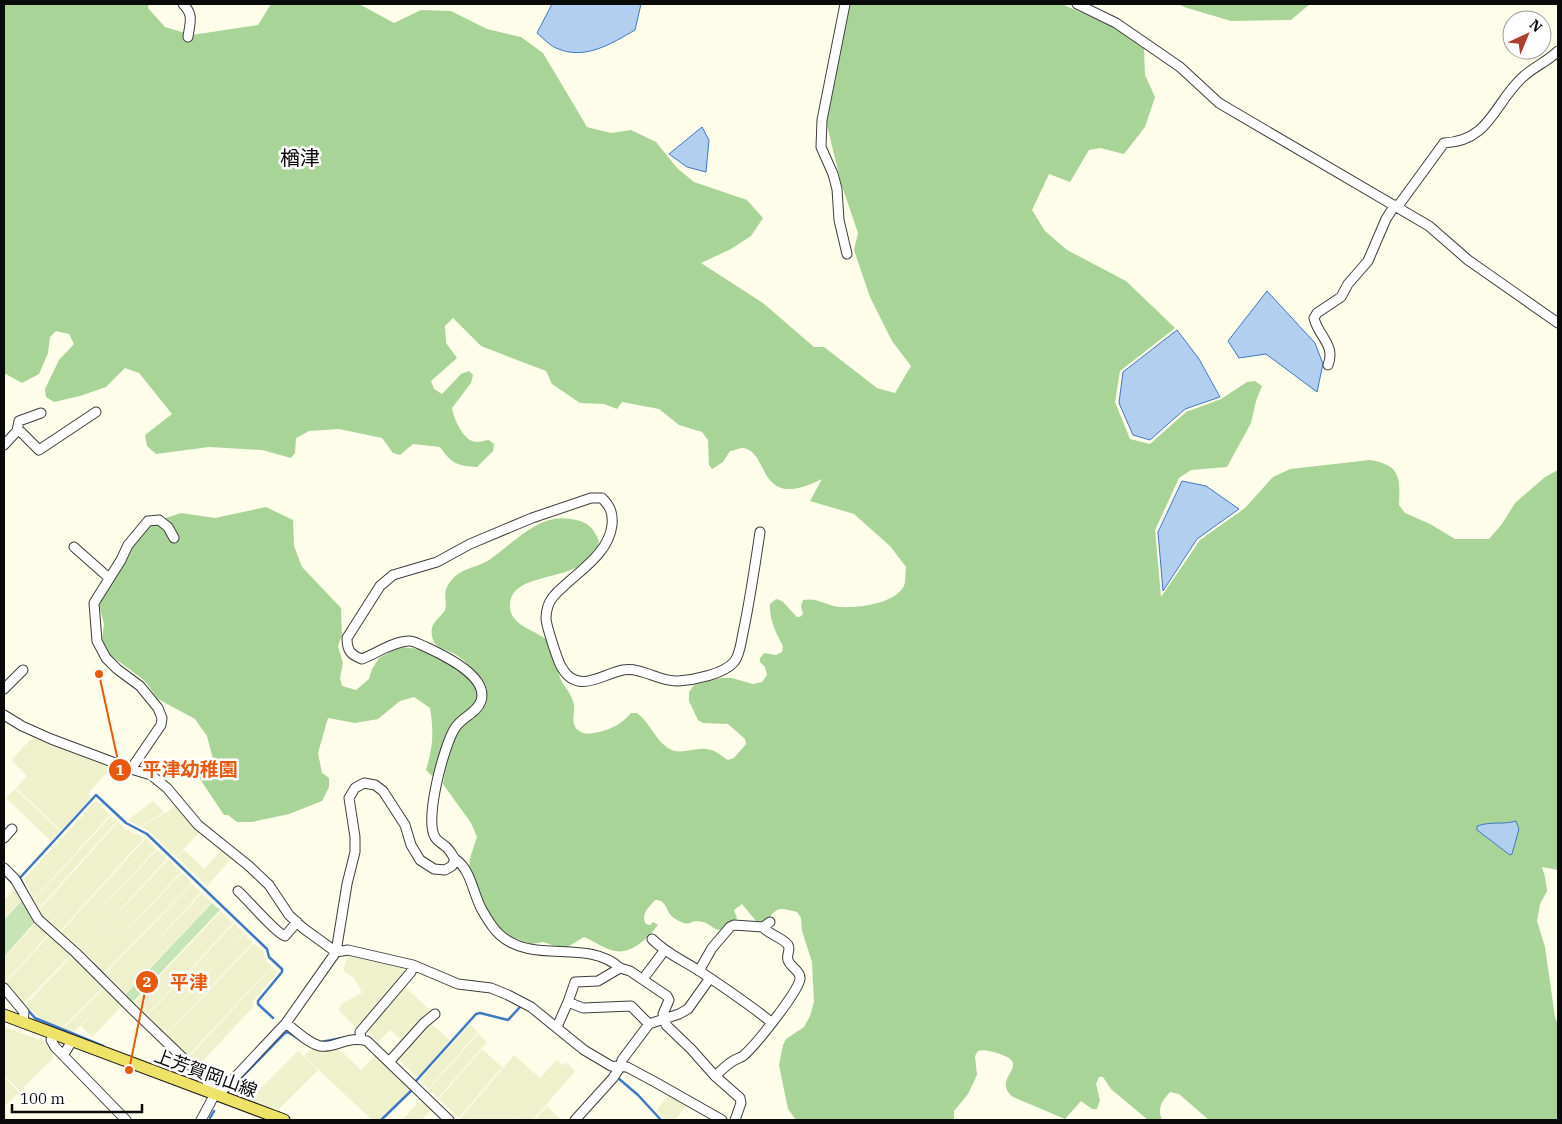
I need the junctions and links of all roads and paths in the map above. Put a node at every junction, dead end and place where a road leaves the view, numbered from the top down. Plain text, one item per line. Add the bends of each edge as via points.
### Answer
1 (183, 4) edge
2 (845, 4) edge
3 (1077, 4) edge
4 (188, 37) dead end
5 (1558, 51) edge
6 (1396, 205) junction
7 (847, 254) dead end
8 (1558, 323) edge
9 (1328, 365) dead end
10 (41, 412) dead end
11 (96, 412) dead end
12 (17, 431) junction
13 (4, 445) edge
14 (760, 532) dead end
15 (174, 538) dead end
16 (74, 548) dead end
17 (109, 578) junction
18 (23, 670) dead end
19 (4, 689) edge
20 (4, 715) edge
21 (131, 769) junction
22 (12, 829) dead end
23 (4, 838) edge
24 (455, 860) junction
25 (4, 868) edge
26 (238, 891) dead end
27 (297, 922) junction
28 (652, 939) dead end
29 (664, 951) junction
30 (336, 952) junction
31 (414, 965) junction
32 (620, 968) junction
33 (700, 970) junction
34 (710, 978) junction
35 (642, 980) junction
36 (4, 988) edge
37 (568, 1002) junction
38 (435, 1014) dead end
39 (4, 1015) edge
40 (663, 1020) junction
41 (23, 1022) junction
42 (771, 1022) junction
43 (286, 1024) junction
44 (649, 1024) junction
45 (557, 1027) junction
46 (53, 1034) junction
47 (361, 1036) junction
48 (391, 1060) junction
49 (620, 1067) junction
50 (715, 1076) junction
51 (215, 1094) junction
52 (126, 1120) edge
53 (201, 1120) edge
54 (284, 1120) edge
55 (449, 1120) edge
56 (575, 1120) edge
57 (722, 1120) edge
58 (735, 1120) edge

1 - 4 street via 190,11
2 - 7 street via 822,120 820,147 837,189 839,220
3 - 6 street via 1116,23 1180,67 1219,103
5 - 6 street via 1524,76 1490,121 1473,135 1458,142 1444,143
6 - 8 street
6 - 9 street via 1386,219 1368,261 1341,296 1317,312 1314,318 1332,356
10 - 12 street via 19,421
11 - 12 street via 39,450
12 - 13 street
14 - 24 street via 749,606 735,661 727,669 678,681 636,670 623,670 583,682 571,678 562,668 546,618 548,606 557,592 602,550 611,536 613,518 610,506 602,498 591,498 532,518 470,544 438,562 393,575 380,586 347,638 347,648 352,655 362,659 410,640 450,658 469,672 481,687 482,700 476,710 454,729 432,802 431,827 435,838
15 - 17 street via 159,520 148,521 128,545
16 - 17 street
17 - 21 street via 94,603 97,641 106,658 140,686 162,718 161,725
18 - 19 street
20 - 21 street via 51,739
21 - 27 street via 151,775 162,784 198,825 269,884
22 - 23 street
24 - 30 street via 445,870 434,869 420,860 405,825 383,791 375,785 364,784 355,788 349,798 355,852
24 - 32 street via 466,871 482,909 499,934 518,946 536,951 603,956
25 - 51 street via 38,919 206,1080
26 - 27 street via 279,935 285,936
27 - 30 street
28 - 29 street
29 - 33 street
29 - 35 street
30 - 31 street via 348,950
30 - 43 street
31 - 45 street via 458,984 491,988 508,995 531,1007
31 - 47 street
32 - 35 street
32 - 37 street via 598,981 575,982
33 - 34 street
33 - 42 street via 712,948 730,927 767,925 766,931 788,945 789,964 800,974 792,995
34 - 40 street via 688,1009
34 - 42 street
35 - 40 street via 668,996
36 - 41 street via 24,1012
37 - 44 street via 583,1008 631,1006
37 - 45 street
38 - 48 street
39 - 41 main road, 上芳賀岡山線
40 - 44 street
40 - 50 street
41 - 46 main road, 上芳賀岡山線
42 - 50 street via 755,1044
43 - 47 street via 312,1043 322,1046
43 - 51 street via 223,1090
44 - 49 street
45 - 49 street via 584,1050 611,1066
46 - 51 main road, 上芳賀岡山線 via 68,1049
46 - 52 street via 51,1040 55,1047
47 - 48 street
48 - 55 street
49 - 56 street via 614,1078
49 - 57 street via 655,1082
50 - 58 street via 740,1098
51 - 53 street
51 - 54 main road, 上芳賀岡山線

